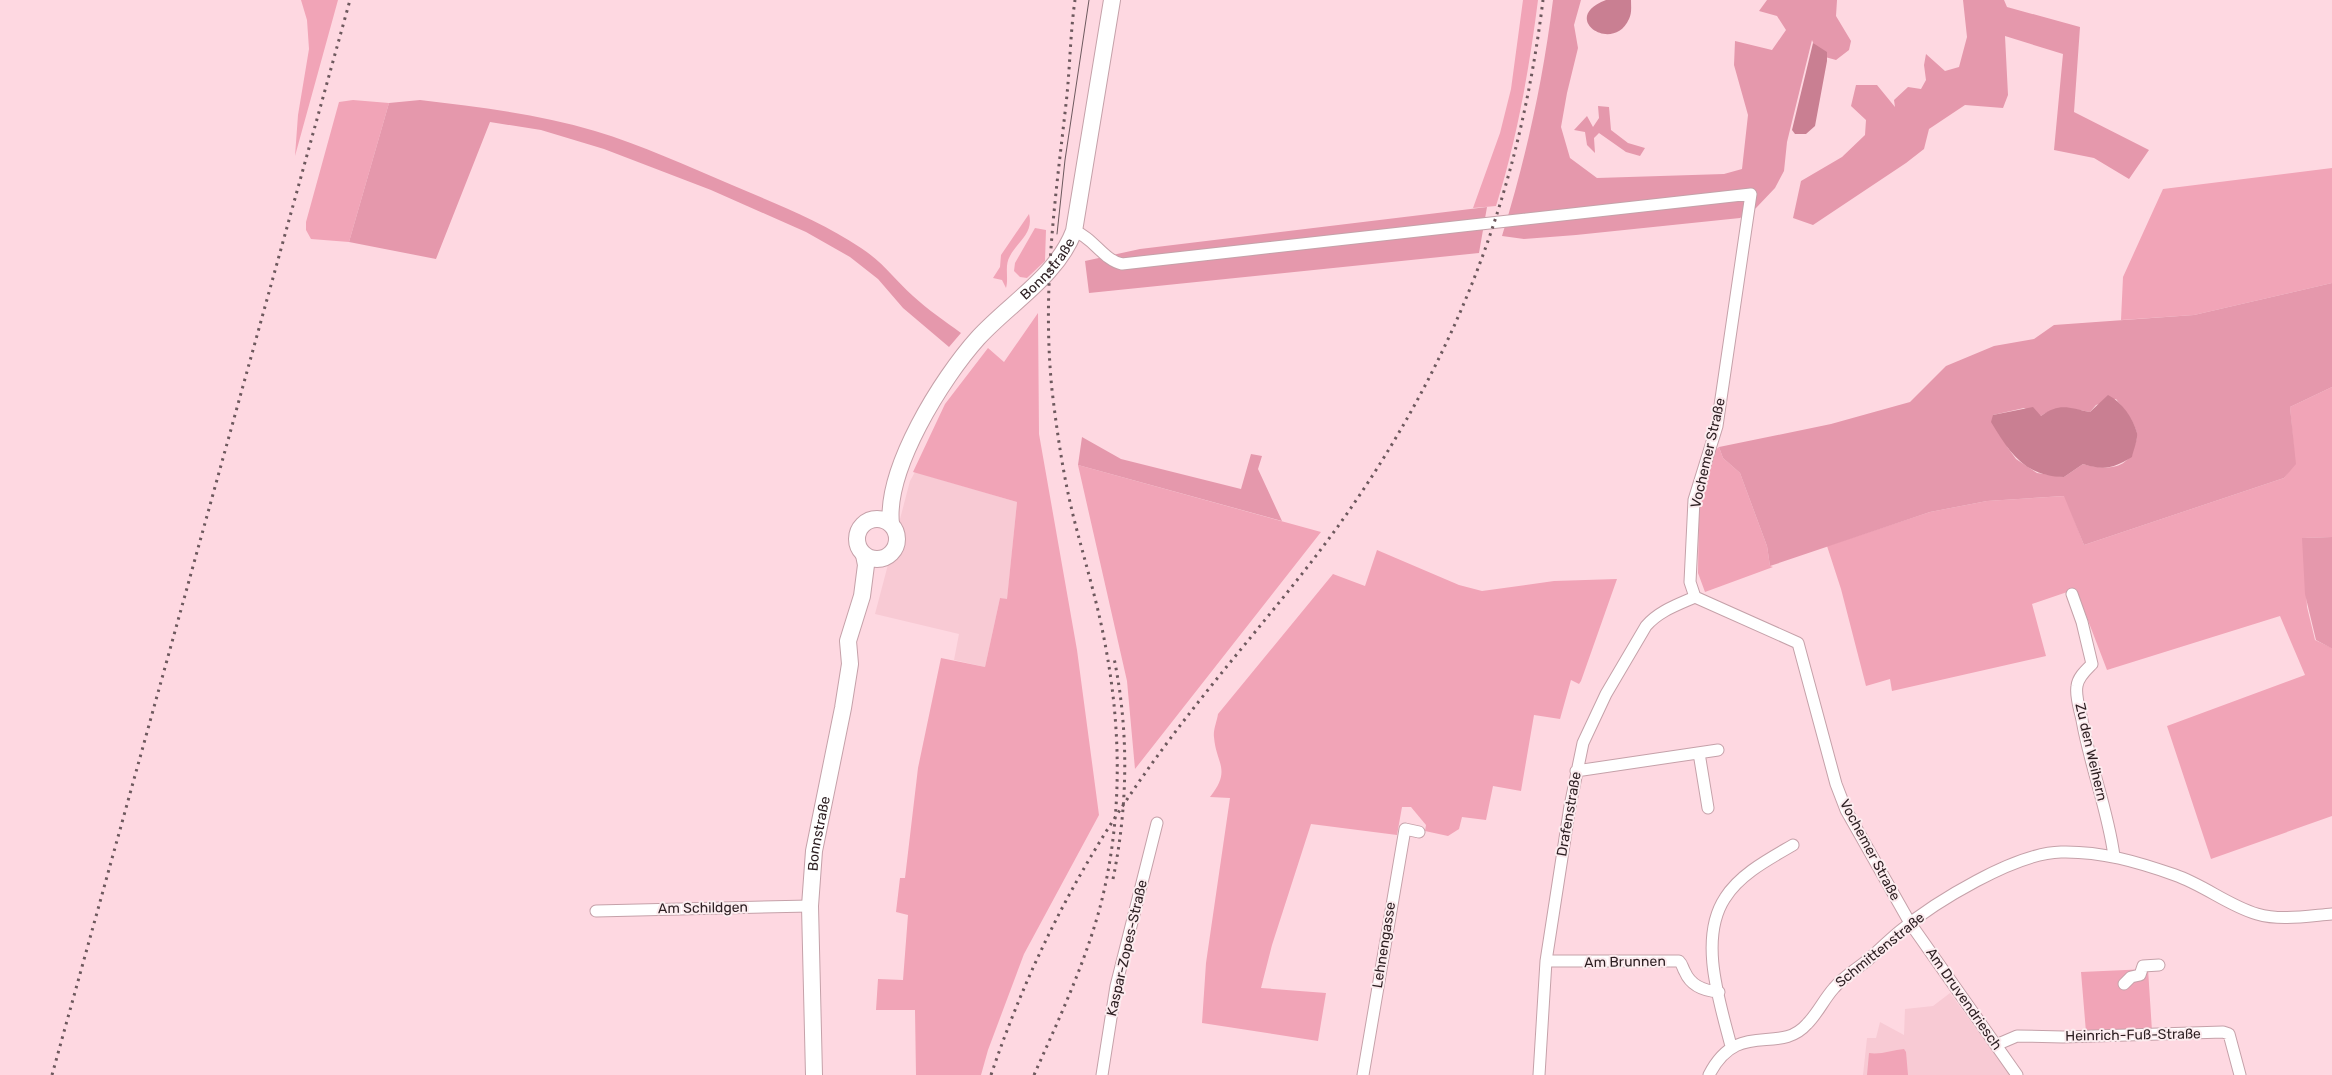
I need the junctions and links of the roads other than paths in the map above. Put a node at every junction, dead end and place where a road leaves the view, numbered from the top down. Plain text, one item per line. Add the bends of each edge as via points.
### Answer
1 (1112, 0) edge
2 (1074, 230) junction
3 (892, 497) junction
4 (872, 519) junction
5 (892, 524) junction
6 (864, 555) junction
7 (885, 558) junction
8 (2072, 594) dead end
9 (862, 596) junction
10 (1695, 597) junction
11 (1718, 750) dead end
12 (1699, 753) junction
13 (1576, 771) junction
14 (1708, 808) dead end
15 (1157, 823) dead end
16 (1419, 832) dead end
17 (1793, 845) dead end
18 (2114, 856) junction
19 (810, 906) junction
20 (596, 911) dead end
21 (2332, 914) edge
22 (1910, 923) junction
23 (1546, 961) junction
24 (2159, 965) dead end
25 (2124, 984) dead end
26 (1719, 992) junction
27 (1996, 1045) junction
28 (1731, 1046) junction
29 (814, 1075) edge
30 (1102, 1075) edge
31 (1363, 1075) edge
32 (1539, 1075) edge
33 (1709, 1075) edge
34 (2017, 1075) edge
35 (2240, 1075) edge

1 - 2 main road, Bonnstraße
2 - 3 main road, Bonnstraße via 1063,255 978,338 936,395 912,443
2 - 10 street, Vochemer Straße via 1091,240 1115,263 1122,264 1751,194 1717,426 1694,500 1690,582
3 - 4 main road, Bonnstraße
3 - 5 main road, Bonnstraße
4 - 5 main road
4 - 6 main road via 861,526 856,538
5 - 7 main road via 897,544
6 - 7 main road via 874,559
6 - 9 main road, Bonnstraße
7 - 9 main road, Bonnstraße
8 - 18 street, Zu den Weihern via 2092,664 2080,677 2078,702
9 - 19 main road, Bonnstraße via 848,641 850,664 814,851
10 - 13 street, Drafenstraße via 1664,611 1646,626 1593,719
10 - 22 street, Vochemer Straße via 1798,644 1846,810
11 - 12 street
12 - 13 street
12 - 14 street
13 - 23 street, Drafenstraße
15 - 30 street, Kaspar-Zopes-Straße via 1116,986
16 - 31 street, Lehnengasse via 1405,829
17 - 26 street via 1745,876 1724,898 1713,924 1712,952
18 - 21 street, Schmittenstraße via 2185,878 2258,914 2272,917
18 - 22 street, Schmittenstraße via 2060,852 2018,862 1980,879
19 - 20 street, Am Schildgen
19 - 29 main road, Bonnstraße
22 - 27 street, Am Druvendriesch
22 - 28 street, Schmittenstraße via 1839,982 1805,1027 1792,1034
23 - 26 street, Am Brunnen via 1679,961 1698,987
23 - 32 street, Drafenstraße
24 - 25 street via 2143,966 2140,975 2130,977
26 - 28 street
27 - 34 street, Am Druvendriesch
27 - 35 street, Heinrich-Fuß-Straße via 2017,1036 2223,1032 2232,1040
28 - 33 street

